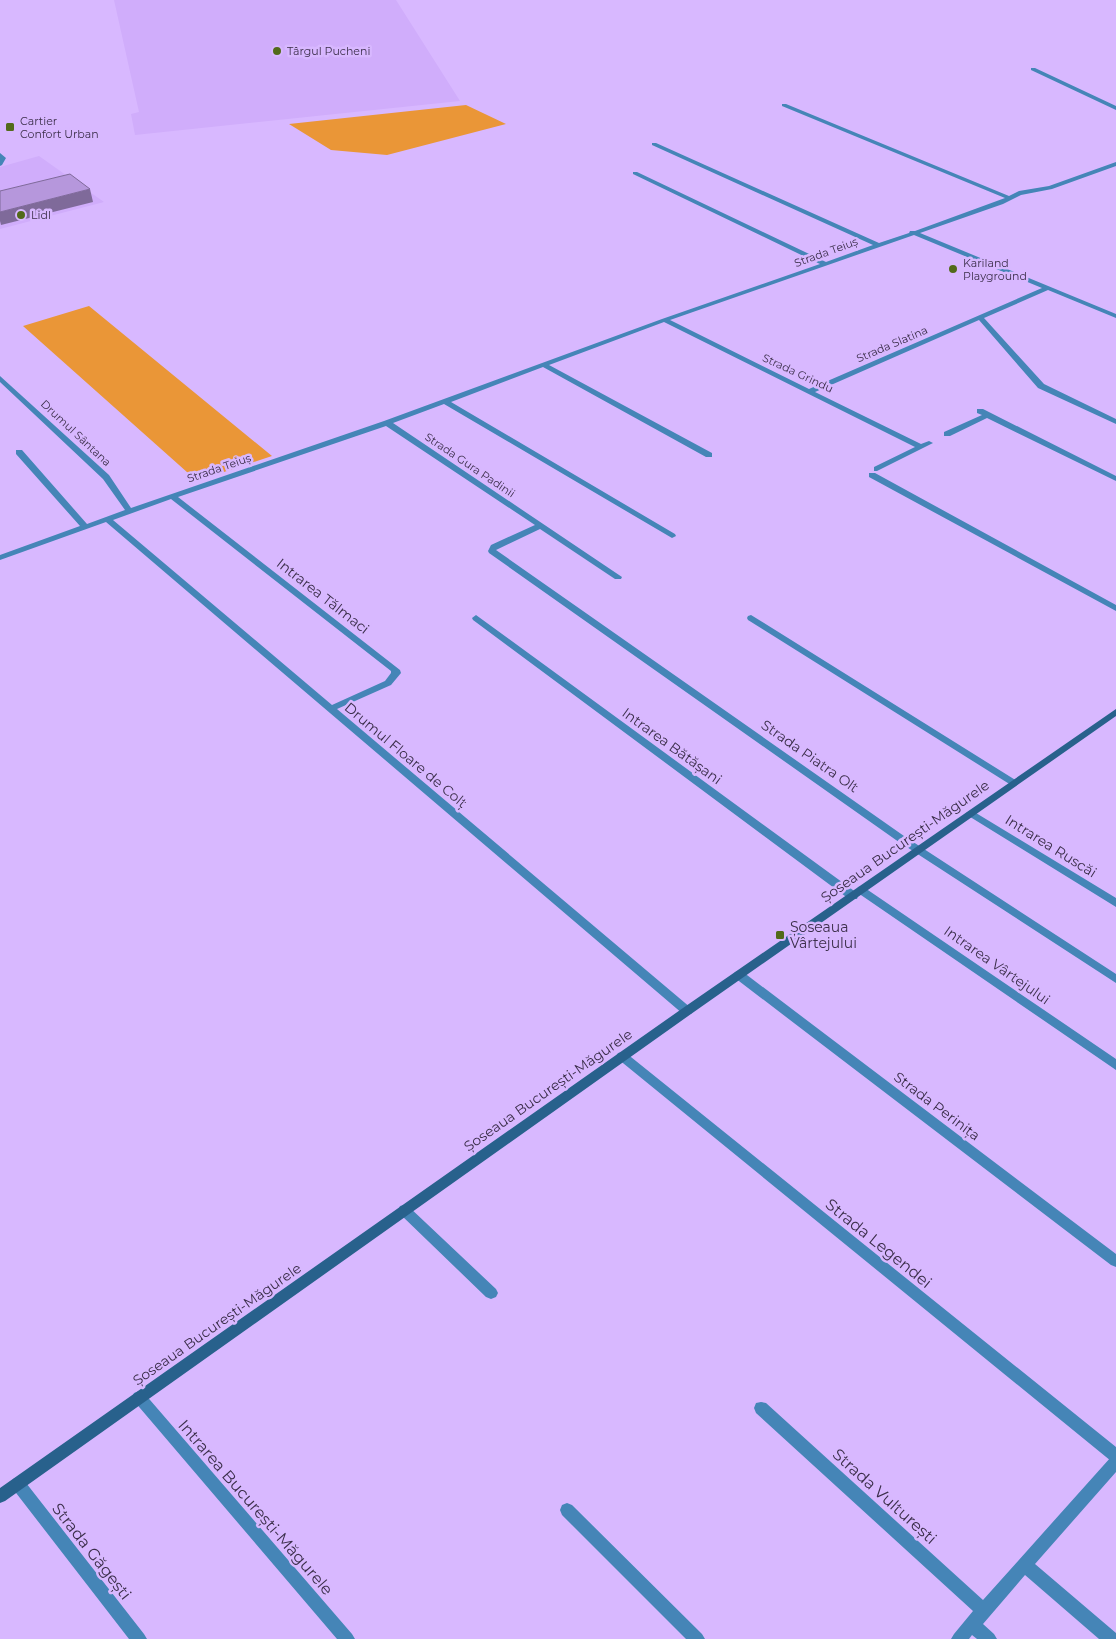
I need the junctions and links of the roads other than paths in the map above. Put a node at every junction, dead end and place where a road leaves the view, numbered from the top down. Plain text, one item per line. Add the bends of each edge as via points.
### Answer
1 (1033, 69) dead end
2 (784, 105) dead end
3 (1116, 108) edge
4 (654, 144) dead end
5 (0, 154) edge
6 (0, 164) edge
7 (1116, 164) edge
8 (635, 173) dead end
9 (1009, 198) junction
10 (912, 232) junction
11 (878, 245) junction
12 (826, 264) junction
13 (1047, 288) junction
14 (1116, 316) edge
15 (981, 318) junction
16 (664, 320) junction
17 (544, 365) junction
18 (0, 378) edge
19 (811, 391) junction
20 (446, 402) junction
21 (1116, 422) edge
22 (386, 423) junction
23 (947, 434) dead end
24 (19, 452) dead end
25 (709, 455) dead end
26 (1116, 478) edge
27 (172, 496) junction
28 (129, 511) junction
29 (108, 520) junction
30 (541, 525) junction
31 (86, 528) junction
32 (672, 536) dead end
33 (1025, 551) dead end
34 (0, 558) edge
35 (618, 576) dead end
36 (1116, 600) edge
37 (1116, 608) edge
38 (476, 618) dead end
39 (751, 618) dead end
40 (330, 709) junction
41 (1116, 712) edge
42 (1014, 783) junction
43 (971, 813) junction
44 (918, 850) junction
45 (857, 893) junction
46 (1116, 903) edge
47 (739, 975) junction
48 (1116, 979) edge
49 (687, 1011) junction
50 (622, 1056) junction
51 (1116, 1065) edge
52 (404, 1210) junction
53 (1116, 1261) edge
54 (491, 1293) dead end
55 (139, 1397) junction
56 (761, 1408) dead end
57 (1116, 1456) edge
58 (1116, 1462) edge
59 (18, 1484) junction
60 (0, 1496) edge
61 (567, 1510) dead end
62 (1026, 1566) junction
63 (984, 1611) junction
64 (972, 1625) junction
65 (139, 1639) edge
66 (346, 1639) edge
67 (697, 1639) edge
68 (959, 1639) edge
69 (989, 1639) edge
70 (1110, 1639) edge

1 - 3 street
2 - 9 street
4 - 11 street
5 - 6 street via 3,158
7 - 9 street, Strada Teiuș via 1050,188 1022,192
8 - 12 street
9 - 10 street, Strada Teiuș
10 - 11 street, Strada Teiuș
10 - 13 street
11 - 12 street, Strada Teiuș
12 - 16 street, Strada Teiuș
13 - 14 street
13 - 15 street, Strada Slatina
15 - 19 street, Strada Slatina
15 - 21 street via 1041,386
16 - 17 street, Strada Teiuș
16 - 19 street, Strada Grindu
17 - 20 street, Strada Teiuș
17 - 25 street
18 - 28 street, Drumul Sântana via 106,477
19 - 37 street, Strada Grindu via 925,445 874,472
20 - 22 street, Strada Teiuș
20 - 32 street
22 - 27 street, Strada Teiuș
22 - 30 street, Strada Gura Padinii
23 - 26 street via 984,413
24 - 31 street
27 - 28 street, Strada Teiuș
27 - 40 street, Intrarea Tălmaci via 395,670 396,674 388,682
28 - 29 street, Strada Teiuș
29 - 31 street, Strada Teiuș
29 - 40 street, Drumul Floare de Colț
30 - 35 street, Strada Gura Padinii
30 - 44 street, Strada Piatra Olt via 492,549
31 - 34 street, Strada Teiuș
33 - 36 street
38 - 45 street, Intrarea Bătășani
39 - 42 street
40 - 49 street, Drumul Floare de Colț
41 - 42 main road, Șoseaua București-Măgurele
42 - 43 main road, Șoseaua București-Măgurele
43 - 44 main road, Șoseaua București-Măgurele
43 - 46 street, Intrarea Ruscăi
44 - 45 main road, Șoseaua București-Măgurele
44 - 48 street, Strada Piatra Olt
45 - 47 main road, Șoseaua București-Măgurele
45 - 51 street, Intrarea Vârtejului
47 - 49 main road, Șoseaua București-Măgurele
47 - 53 street, Strada Perinița
49 - 50 main road, Șoseaua București-Măgurele
50 - 52 main road, Șoseaua București-Măgurele
50 - 57 street, Strada Legendei
52 - 54 street
52 - 55 main road, Șoseaua București-Măgurele
55 - 59 main road, Șoseaua București-Măgurele
55 - 66 street, Intrarea București-Măgurele
56 - 63 street, Strada Vulturești
58 - 62 street
59 - 60 main road, Șoseaua București-Măgurele
59 - 65 street, Strada Găgești
61 - 67 street
62 - 63 street
62 - 70 street
63 - 64 street
64 - 68 street
64 - 69 street

